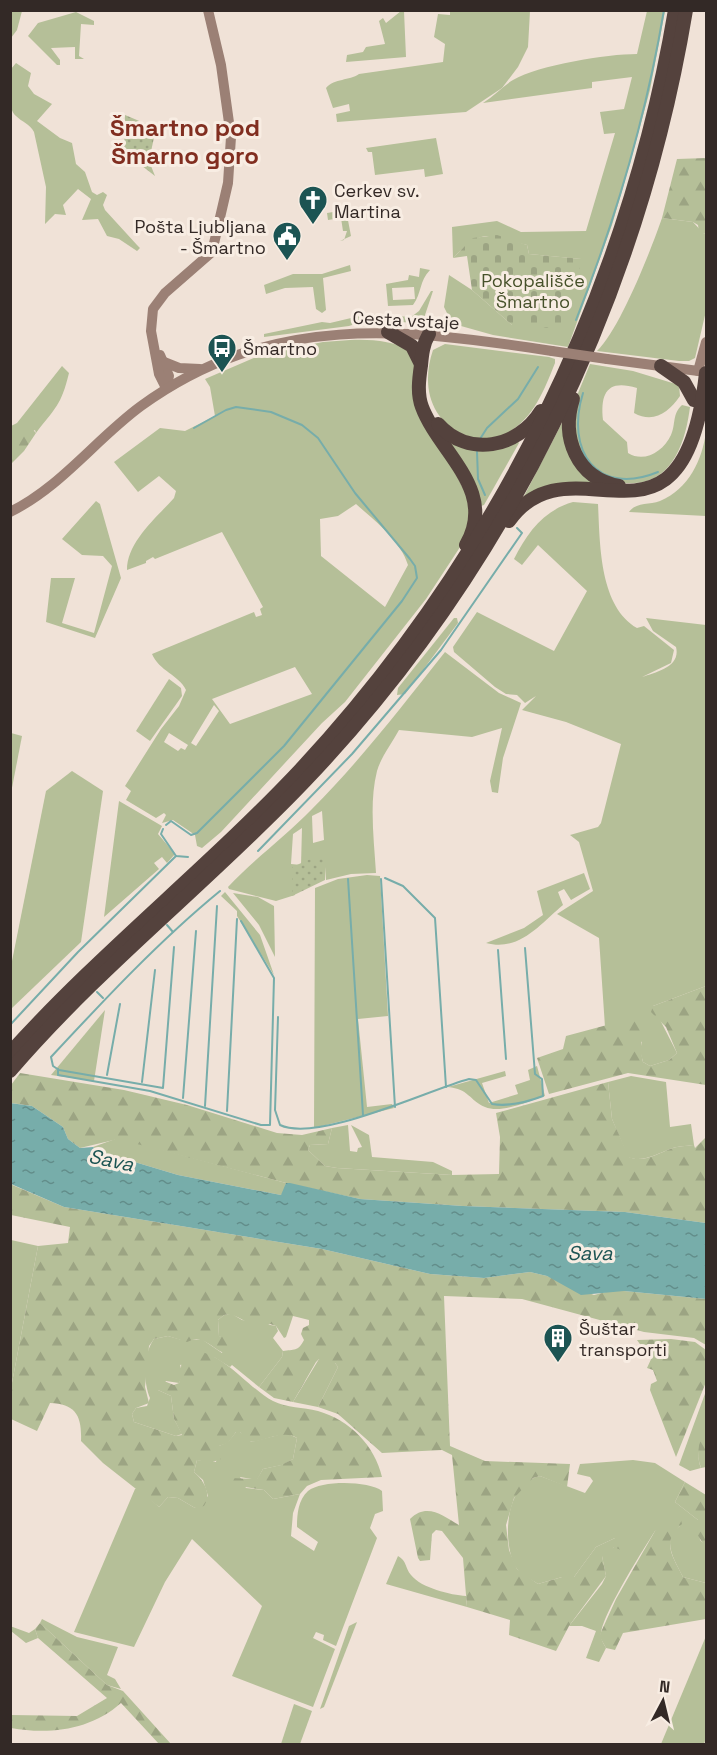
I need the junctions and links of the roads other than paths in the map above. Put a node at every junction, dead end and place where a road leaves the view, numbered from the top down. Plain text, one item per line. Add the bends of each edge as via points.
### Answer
1 (208, 10) edge
2 (675, 10) edge
3 (686, 10) edge
4 (388, 332) junction
5 (429, 334) junction
6 (706, 342) edge
7 (156, 350) junction
8 (588, 350) junction
9 (164, 362) junction
10 (421, 364) junction
11 (661, 366) junction
12 (203, 369) junction
13 (704, 372) edge
14 (166, 388) junction
15 (558, 388) junction
16 (694, 400) junction
17 (10, 512) edge
18 (479, 557) junction
19 (452, 578) junction
20 (12, 1064) edge

1 - 7 main road via 231,137 228,183 212,252 165,293 153,309 150,326
2 - 15 highway via 658,95 628,207 599,292
3 - 8 highway via 652,169
4 - 5 main road, Cesta vstaje
4 - 10 highway via 412,346
4 - 12 main road, Cesta vstaje via 352,332 278,343
5 - 10 highway via 423,344
5 - 11 main road, Cesta vstaje, bridge
5 - 15 highway via 426,402 440,426 457,440 486,446 509,440 534,422
6 - 13 main road
7 - 9 main road
7 - 14 main road via 159,374
8 - 16 highway via 571,407 568,433 577,458 603,481 622,487 637,486 666,474 684,447
8 - 18 highway via 532,467
9 - 12 main road via 179,368
9 - 14 main road via 169,376
10 - 19 highway via 421,405 465,476 473,499 472,531 455,563
11 - 13 main road, Cesta vstaje
11 - 16 highway via 687,385
12 - 14 main road, Cesta vstaje
13 - 16 highway
13 - 18 highway via 690,448 670,477 636,492 573,488 541,494 521,507 494,544
14 - 17 main road, Cesta vstaje via 129,414 37,495
15 - 19 highway via 509,485
18 - 20 highway via 412,654 331,753
19 - 20 highway via 378,679 306,763 95,965

